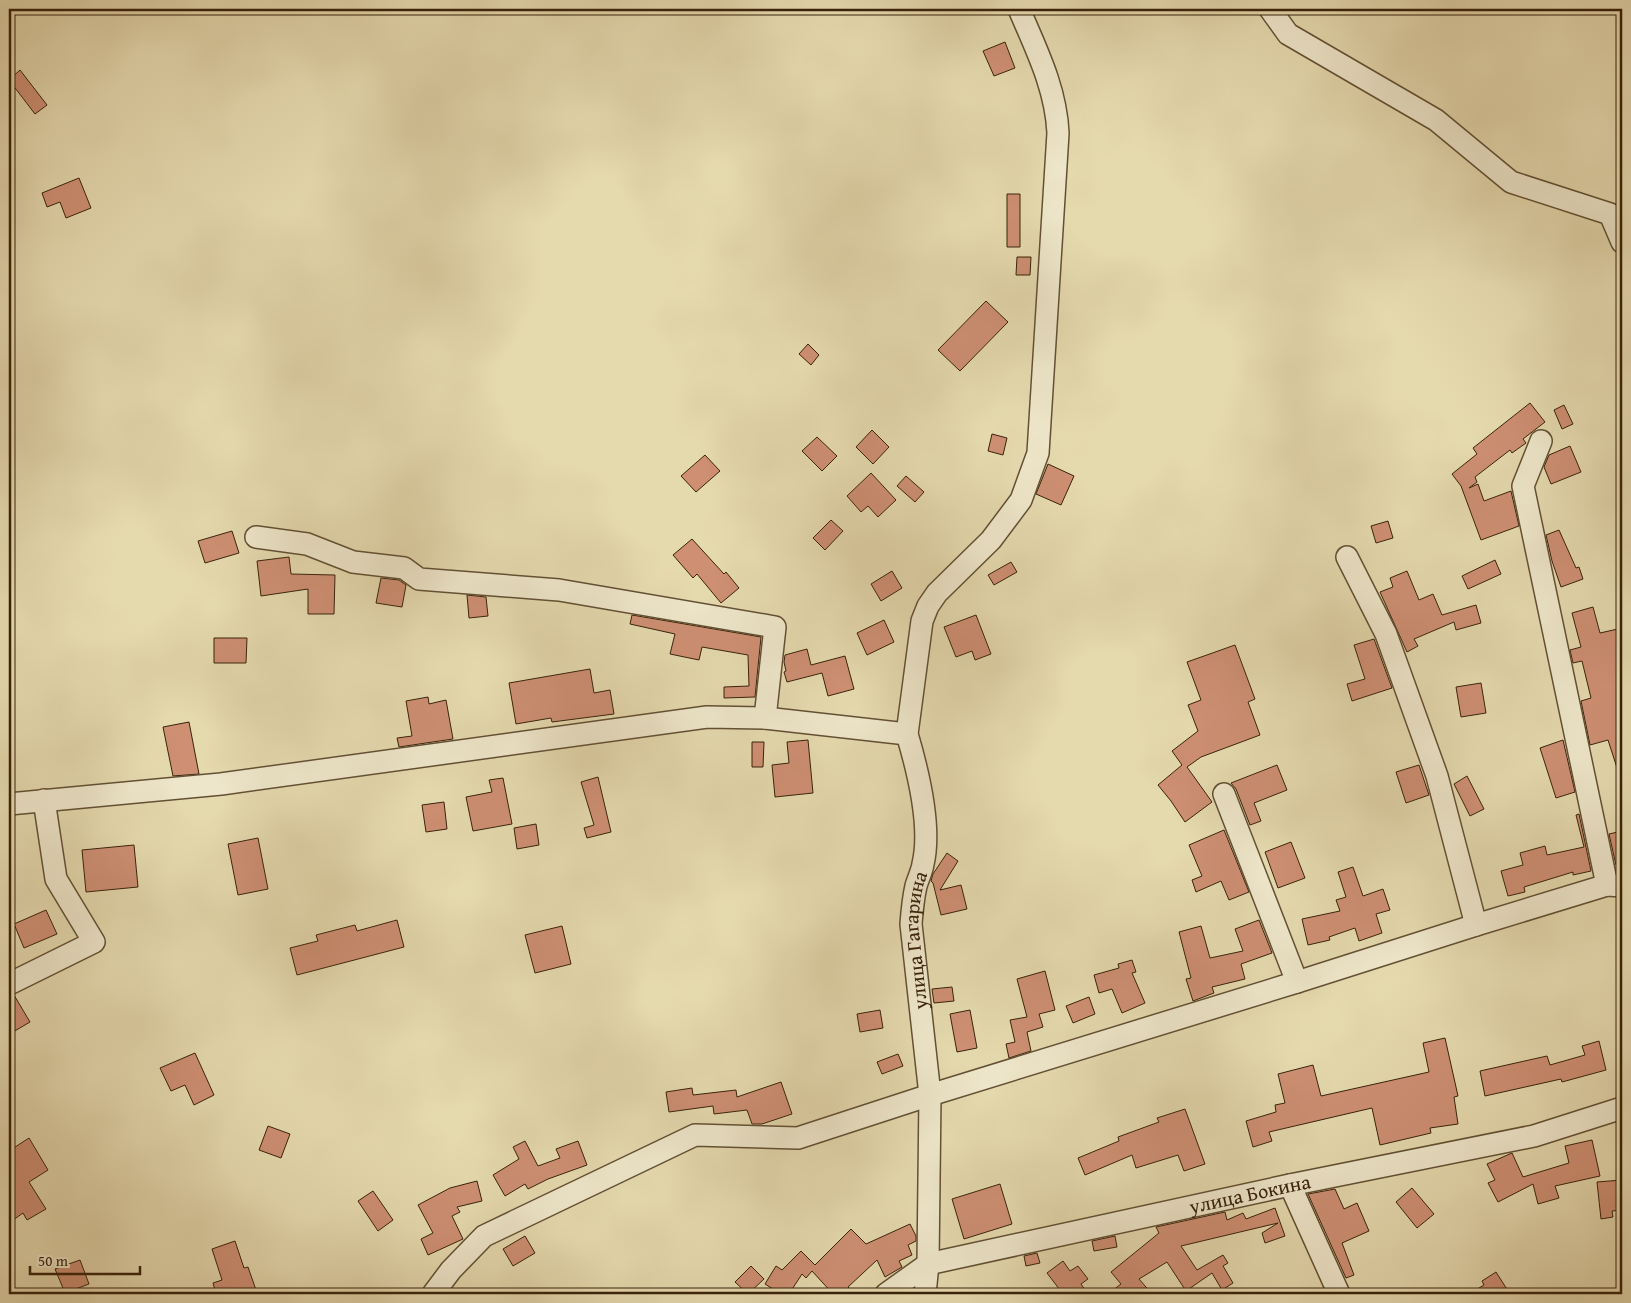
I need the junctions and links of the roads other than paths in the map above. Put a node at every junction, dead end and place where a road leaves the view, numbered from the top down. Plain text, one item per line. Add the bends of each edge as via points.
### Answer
1 (1019, 9) edge
2 (1270, 9) edge
3 (1622, 242) edge
4 (1541, 441) dead end
5 (256, 537) dead end
6 (1346, 557) dead end
7 (765, 718) junction
8 (907, 734) junction
9 (1224, 794) dead end
10 (44, 800) junction
11 (9, 804) edge
12 (1615, 885) edge
13 (1476, 925) junction
14 (1297, 982) junction
15 (9, 984) edge
16 (930, 1095) junction
17 (1622, 1108) edge
18 (1290, 1185) junction
19 (928, 1264) junction
20 (434, 1294) edge
21 (886, 1294) edge
22 (925, 1294) edge
23 (1339, 1294) edge

1 - 8 street, улица Гагарина via 1047,77 1057,113 1058,133 1038,453 1021,500 991,540 928,606 922,621
2 - 3 street via 1288,34 1436,120 1512,182 1610,214
4 - 12 street via 1523,486
5 - 7 street via 307,544 353,562 404,568 419,579 559,590 776,628
6 - 13 street via 1386,634 1436,776
7 - 8 street
7 - 10 street via 707,717 221,784
8 - 16 street, улица Гагарина via 925,819 923,864 910,924
9 - 14 street
10 - 11 street
10 - 15 street via 56,879 94,942
12 - 13 street
13 - 14 street
14 - 16 street
16 - 19 street, улица Гагарина
16 - 20 street via 798,1138 695,1135 484,1236 451,1270
17 - 18 street, улица Бокина via 1534,1136
18 - 19 street, улица Бокина
18 - 23 street
19 - 21 street, улица Бокина
19 - 22 street, улица Гагарина

